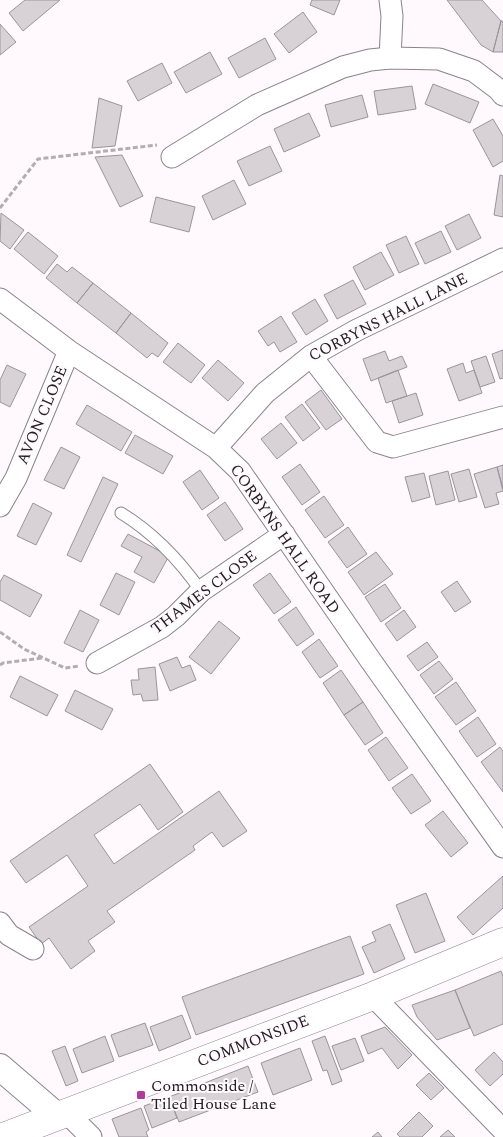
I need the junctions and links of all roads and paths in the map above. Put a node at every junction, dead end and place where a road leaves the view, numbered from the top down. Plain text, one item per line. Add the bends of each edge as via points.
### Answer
1 (390, 0) edge
2 (390, 58) junction
3 (503, 95) edge
4 (172, 157) joint
5 (0, 208) edge
6 (503, 259) edge
7 (0, 299) edge
8 (69, 351) junction
9 (311, 356) junction
10 (503, 417) edge
11 (216, 448) junction
12 (0, 506) edge
13 (121, 513) dead end
14 (284, 534) junction
15 (202, 590) junction
16 (0, 632) edge
17 (43, 658) junction
18 (97, 663) joint
19 (0, 665) edge
20 (503, 847) edge
21 (503, 928) edge
22 (3, 933) edge
23 (503, 942) edge
24 (33, 949) dead end
25 (456, 960) junction
26 (373, 996) junction
27 (0, 1067) edge
28 (62, 1114) junction
29 (503, 1130) edge
30 (3, 1137) edge
31 (91, 1137) edge

1 - 2 street
2 - 3 street via 439,59 474,70
2 - 4 street via 343,67 257,105
4 - 5 path via 161,145 38,159
6 - 9 street, CORBYNS HALL LANE
7 - 8 street, CORBYNS HALL ROAD
8 - 11 street, CORBYNS HALL ROAD
8 - 12 street, AVON CLOSE via 16,478
9 - 10 street via 377,442 393,447
9 - 11 street, CORBYNS HALL LANE via 265,393
11 - 14 street, CORBYNS HALL ROAD via 240,471
13 - 15 lane via 176,559
14 - 15 street, THAMES CLOSE
14 - 20 street, CORBYNS HALL ROAD
15 - 18 street, THAMES CLOSE via 162,627
16 - 17 path
17 - 18 path via 65,668
17 - 19 path
21 - 25 main road
22 - 24 street
23 - 25 main road, COMMONSIDE
25 - 26 main road, COMMONSIDE
26 - 28 main road, COMMONSIDE
26 - 29 street
27 - 28 street
28 - 30 main road, COMMONSIDE
28 - 31 street

